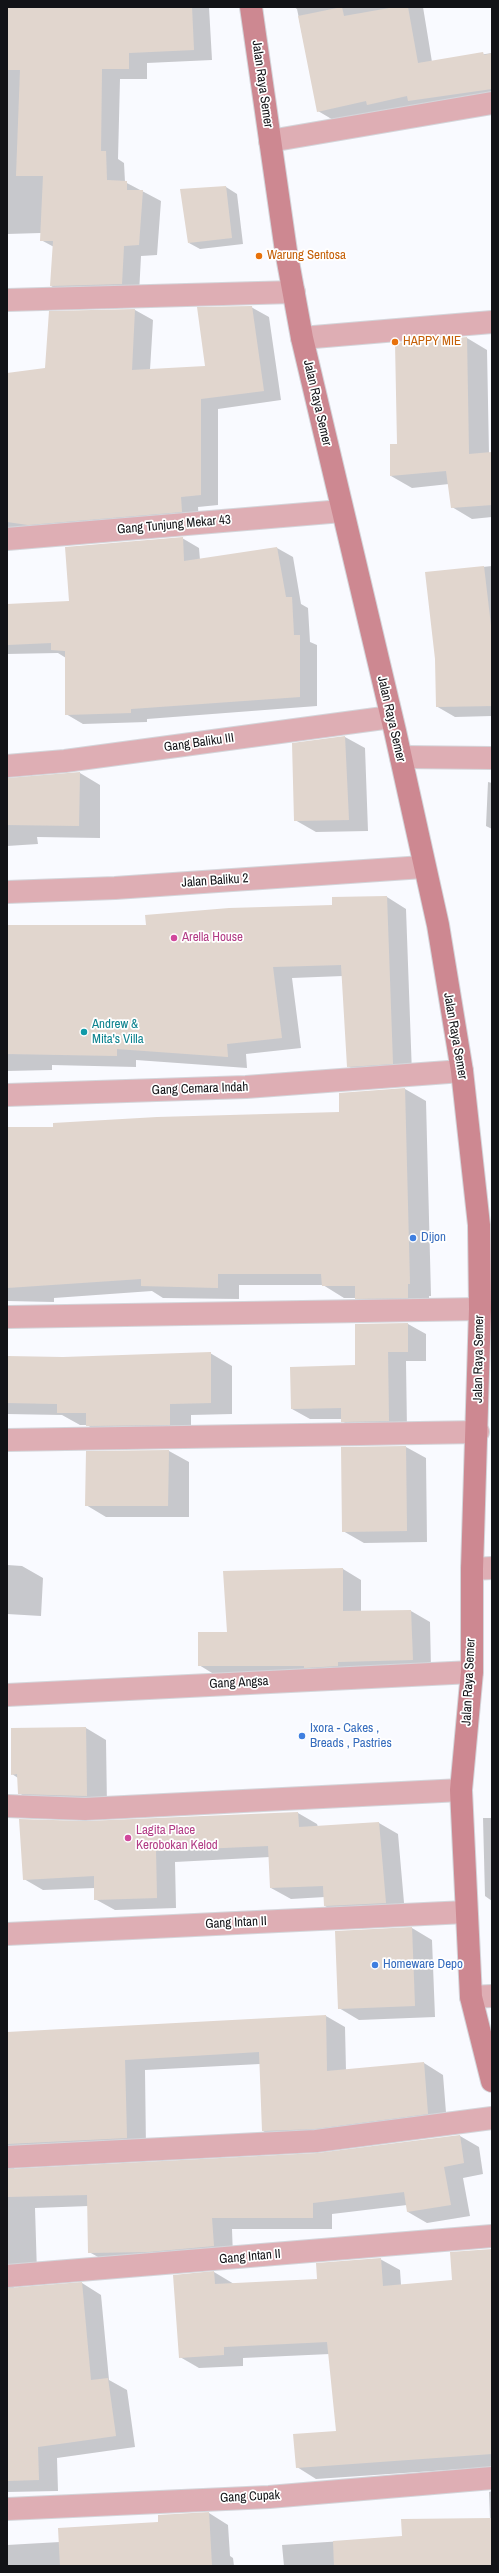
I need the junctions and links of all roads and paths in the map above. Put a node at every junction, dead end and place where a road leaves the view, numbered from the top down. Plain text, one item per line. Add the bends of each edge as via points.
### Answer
1 (251, 7) edge
2 (492, 103) edge
3 (270, 141) junction
4 (294, 292) junction
5 (7, 300) edge
6 (492, 322) edge
7 (302, 338) junction
8 (342, 511) junction
9 (7, 539) edge
10 (391, 717) junction
11 (401, 757) junction
12 (492, 758) edge
13 (7, 766) edge
14 (424, 867) junction
15 (7, 892) edge
16 (462, 1071) junction
17 (7, 1095) edge
18 (486, 1224) edge
19 (480, 1309) junction
20 (7, 1317) edge
21 (478, 1432) junction
22 (7, 1440) edge
23 (482, 1569) edge
24 (472, 1672) junction
25 (7, 1695) edge
26 (461, 1790) junction
27 (7, 1806) edge
28 (466, 1912) junction
29 (7, 1934) edge
30 (482, 1996) edge
31 (492, 2081) edge
32 (492, 2118) edge
33 (7, 2157) edge
34 (492, 2236) edge
35 (7, 2276) edge
36 (492, 2478) edge
37 (7, 2509) edge

1 - 3 street, Jalan Raya Semer
2 - 3 street
3 - 4 street, Jalan Raya Semer
4 - 5 street
4 - 7 street, Jalan Raya Semer
6 - 7 street
7 - 8 street, Jalan Raya Semer
8 - 9 street, Gang Tunjung Mekar 43
8 - 10 street, Jalan Raya Semer
10 - 11 street, Jalan Raya Semer
10 - 13 street, Gang Baliku III via 65,761
11 - 12 street
11 - 14 street, Jalan Raya Semer
14 - 15 street, Jalan Baliku 2 via 115,888
14 - 16 street, Jalan Raya Semer via 438,925
16 - 17 street, Gang Cemara Indah via 246,1087
16 - 18 street, Jalan Raya Semer
18 - 19 street, Jalan Raya Semer
19 - 20 street
19 - 21 street, Jalan Raya Semer
21 - 22 street
21 - 23 street, Jalan Raya Semer
23 - 24 street, Jalan Raya Semer
24 - 25 street, Gang Angsa
24 - 26 street, Jalan Raya Semer
26 - 27 street via 85,1809
26 - 28 street, Jalan Raya Semer
28 - 29 street, Gang Intan II
28 - 30 street, Jalan Raya Semer
30 - 31 street, Jalan Raya Semer
32 - 33 street via 316,2141
34 - 35 street, Gang Intan II
36 - 37 street, Gang Cupak via 269,2497

